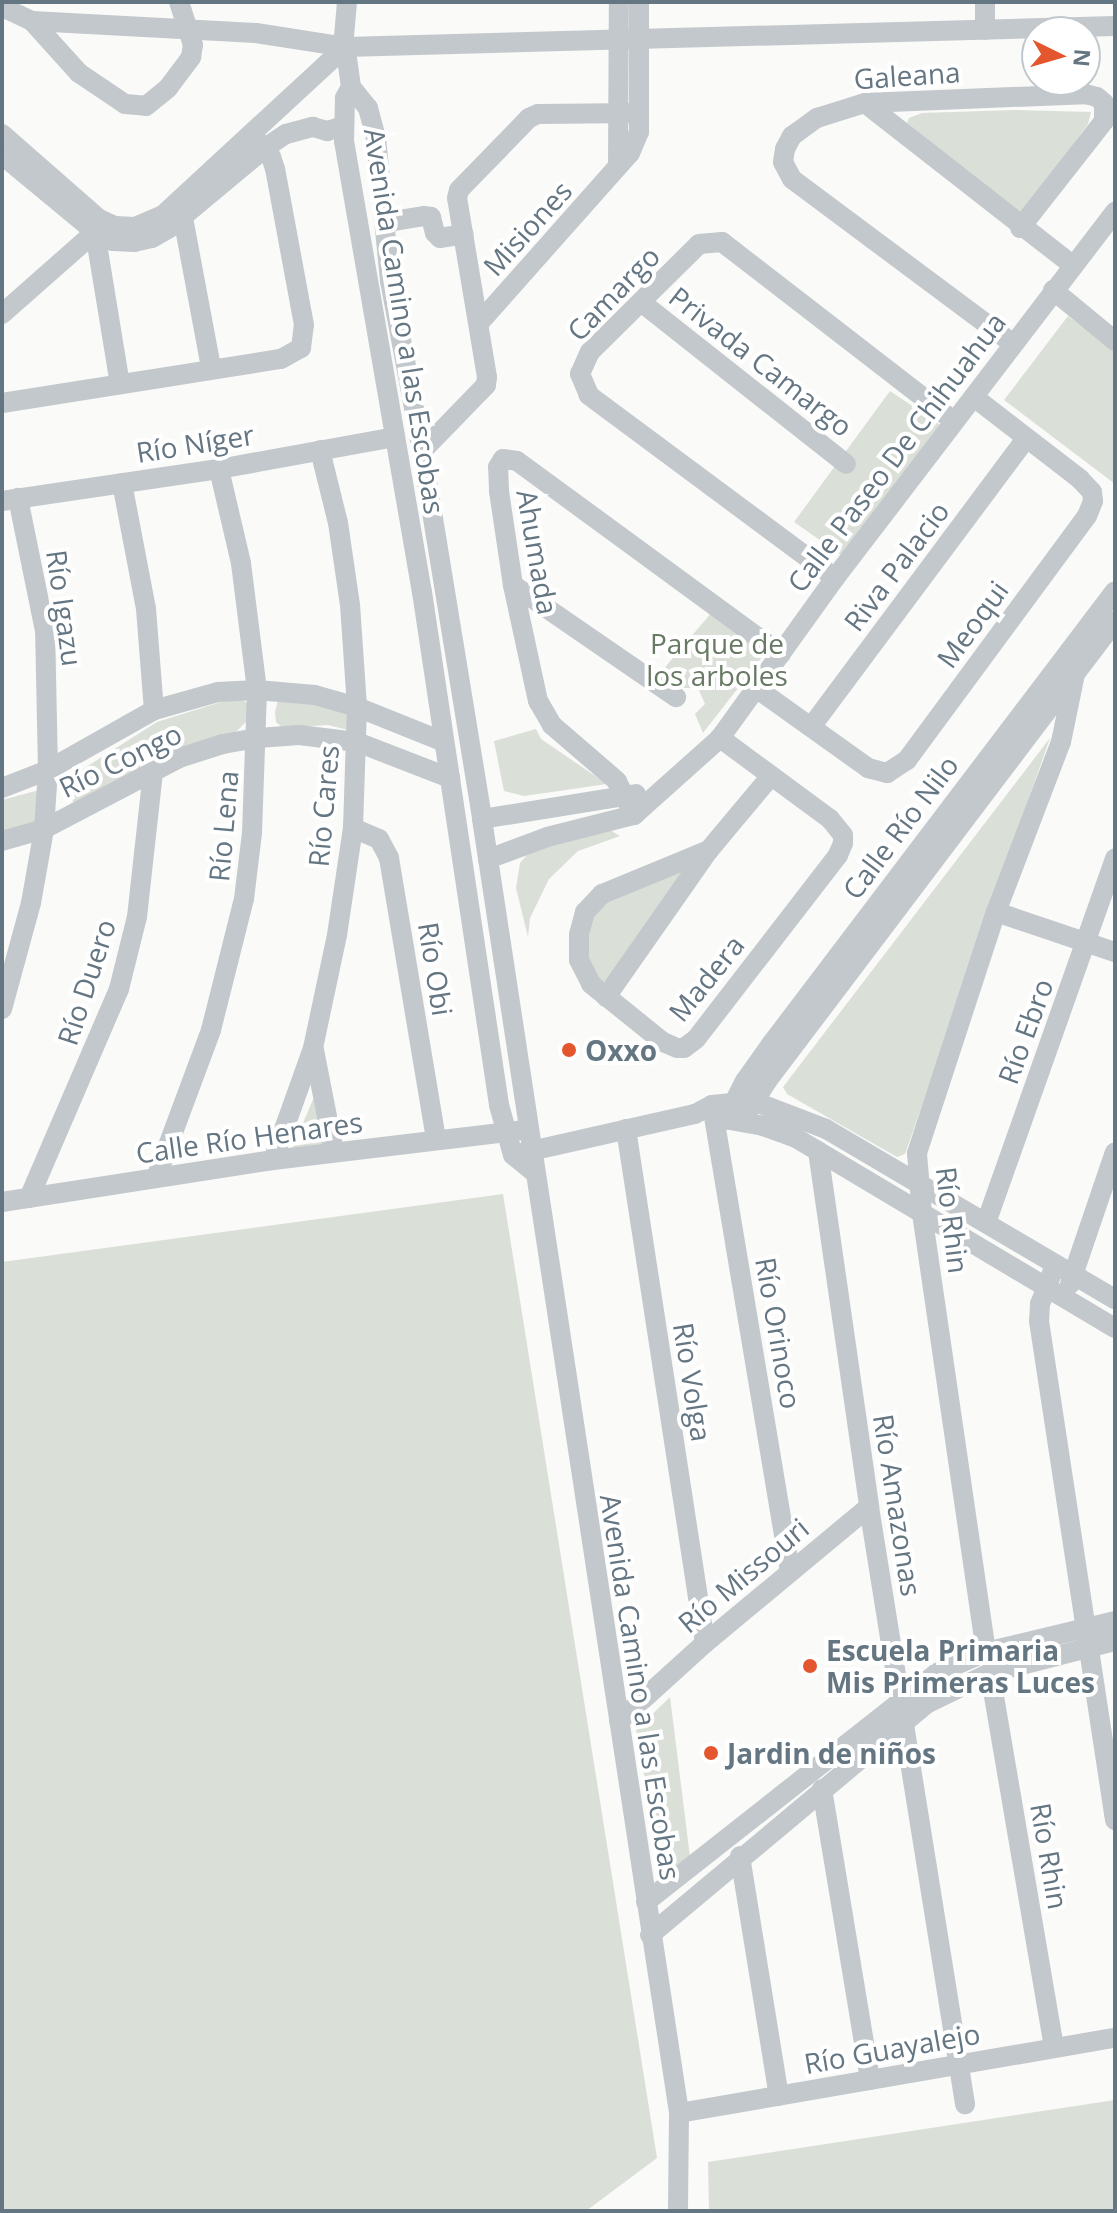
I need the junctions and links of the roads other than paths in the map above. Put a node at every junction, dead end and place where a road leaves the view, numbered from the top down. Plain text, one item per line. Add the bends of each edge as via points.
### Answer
1 (179, 2) edge
2 (347, 2) edge
3 (619, 2) edge
4 (639, 2) edge
5 (985, 2) edge
6 (2, 7) edge
7 (32, 21) junction
8 (1115, 26) edge
9 (985, 30) junction
10 (188, 32) junction
11 (630, 39) junction
12 (345, 47) junction
13 (351, 87) junction
14 (865, 103) junction
15 (630, 113) junction
16 (343, 126) junction
17 (2, 134) edge
18 (258, 141) junction
19 (11, 164) edge
20 (181, 208) junction
21 (1115, 212) edge
22 (387, 222) junction
23 (97, 225) junction
24 (1020, 228) junction
25 (464, 234) junction
26 (1072, 265) junction
27 (1053, 290) junction
28 (641, 302) junction
29 (2, 314) edge
30 (479, 323) junction
31 (1113, 336) edge
32 (1012, 343) junction
33 (211, 368) junction
34 (120, 384) junction
35 (974, 397) junction
36 (2, 403) edge
37 (954, 421) junction
38 (395, 437) junction
39 (1026, 439) junction
40 (320, 450) junction
41 (422, 451) junction
42 (846, 464) dead end
43 (219, 469) junction
44 (122, 483) junction
45 (10, 500) edge
46 (835, 578) junction
47 (513, 585) junction
48 (444, 588) junction
49 (1115, 591) edge
50 (422, 592) junction
51 (1115, 621) edge
52 (781, 654) junction
53 (1075, 674) junction
54 (756, 688) junction
55 (257, 690) junction
56 (676, 697) dead end
57 (357, 707) junction
58 (154, 710) junction
59 (811, 727) junction
60 (258, 738) junction
61 (720, 738) junction
62 (357, 742) junction
63 (444, 742) junction
64 (48, 770) junction
65 (153, 772) junction
66 (770, 777) junction
67 (450, 778) junction
68 (2, 788) edge
69 (626, 794) junction
70 (656, 795) junction
71 (634, 815) junction
72 (482, 819) junction
73 (353, 828) junction
74 (44, 829) junction
75 (2, 841) edge
76 (709, 850) junction
77 (1115, 858) edge
78 (488, 859) junction
79 (996, 912) junction
80 (1087, 942) junction
81 (1115, 952) edge
82 (606, 997) junction
83 (2, 1009) edge
84 (313, 1048) junction
85 (725, 1111) junction
86 (626, 1129) junction
87 (529, 1130) junction
88 (505, 1133) junction
89 (436, 1139) junction
90 (818, 1151) junction
91 (334, 1152) junction
92 (1115, 1152) edge
93 (522, 1153) junction
94 (273, 1160) junction
95 (156, 1178) junction
96 (918, 1182) junction
97 (29, 1198) junction
98 (2, 1202) edge
99 (922, 1214) junction
100 (986, 1223) junction
101 (1055, 1265) junction
102 (1073, 1275) junction
103 (1045, 1289) junction
104 (1064, 1299) junction
105 (1115, 1299) edge
106 (1115, 1328) edge
107 (869, 1507) junction
108 (790, 1571) junction
109 (1115, 1621) edge
110 (1086, 1638) junction
111 (1115, 1641) edge
112 (705, 1643) junction
113 (986, 1652) junction
114 (990, 1673) junction
115 (900, 1699) junction
116 (619, 1721) junction
117 (903, 1721) junction
118 (1109, 1740) edge
119 (822, 1789) junction
120 (1115, 1820) edge
121 (740, 1856) junction
122 (646, 1902) junction
123 (650, 1935) junction
124 (1115, 2038) edge
125 (1054, 2048) junction
126 (958, 2064) junction
127 (870, 2080) junction
128 (779, 2096) junction
129 (965, 2104) dead end
130 (679, 2113) junction
131 (680, 2181) junction
132 (662, 2211) edge
133 (678, 2211) edge

1 - 10 street
2 - 12 street
3 - 11 street, Misiones
4 - 11 street, Misiones
5 - 9 street
6 - 7 street
7 - 10 street
7 - 10 street via 79,73 125,104 146,106 168,88 191,57
8 - 9 street
9 - 11 street
10 - 12 street via 256,33
11 - 12 street
11 - 15 street, Misiones
12 - 13 street
12 - 18 street
13 - 16 street, Avenida Camino a las Escobas
13 - 22 street, Avenida Camino a las Escobas via 373,122
14 - 24 street
14 - 24 street, Galeana via 1097,97 1104,103 1104,121
14 - 32 street, Galeana via 838,109 802,127 785,149 785,171
15 - 25 street via 529,118 459,190
15 - 30 street, Misiones via 617,171
16 - 18 street via 327,131 313,127
16 - 38 street, Avenida Camino a las Escobas
17 - 19 street
18 - 20 street
18 - 33 street via 275,169 304,342 290,357
19 - 23 street
20 - 23 street via 152,238 134,242 113,241
20 - 33 street
21 - 26 street, Calle Paseo De Chihuahua
22 - 25 street via 431,217 440,238
22 - 41 street, Avenida Camino a las Escobas via 390,281
23 - 29 street
23 - 34 street
24 - 26 street
25 - 30 street
26 - 27 street, Calle Paseo De Chihuahua
27 - 31 street
27 - 32 street, Calle Paseo De Chihuahua
28 - 37 street, Camargo via 699,244 722,242
28 - 42 street, Privada Camargo
28 - 46 street, Camargo via 583,363 580,374 589,395
30 - 41 street via 486,385
32 - 35 street, Calle Paseo De Chihuahua
33 - 34 street
34 - 36 street
35 - 37 street, Calle Paseo De Chihuahua
35 - 39 street, Meoqui
37 - 46 street, Calle Paseo De Chihuahua
38 - 40 street, Río Níger
38 - 50 street, Avenida Camino a las Escobas
39 - 59 street, Riva Palacio
39 - 59 street, Meoqui via 1087,486 1091,508 907,760 887,773 874,772
40 - 43 street, Río Níger
40 - 57 street, Río Cares via 345,561
41 - 48 street, Avenida Camino a las Escobas
43 - 44 street, Río Níger
43 - 55 street, Río Lena via 241,563
44 - 45 street, Río Níger
44 - 58 street via 146,609
45 - 64 street, Río Igazu via 45,631
46 - 52 street, Calle Paseo De Chihuahua
47 - 52 street, Ahumada via 497,473 507,458
47 - 56 street
47 - 69 street, Ahumada via 543,712
48 - 50 street
48 - 72 street, Avenida Camino a las Escobas
49 - 85 street, Calle Río Nilo
50 - 63 street, Avenida Camino a las Escobas
51 - 53 street, Calle Río Nilo
52 - 54 street, Calle Paseo De Chihuahua
53 - 79 street, Río Rhin via 1061,742
53 - 85 street, Calle Río Nilo
54 - 59 street, Meoqui
54 - 61 street, Calle Paseo De Chihuahua
55 - 57 street, Río Congo via 315,695
55 - 58 street, Río Congo via 209,694
55 - 60 street, Río Lena
57 - 62 street, Río Cares
57 - 63 street, Río Congo
58 - 64 street, Río Congo
60 - 62 street, Río Congo via 299,735
60 - 65 street, Río Congo via 202,750
60 - 95 street, Río Lena via 245,886 227,972
61 - 66 street, Madera
61 - 70 street, Calle Paseo De Chihuahua
62 - 67 street, Río Congo
62 - 73 street, Río Cares
63 - 67 street, Avenida Camino a las Escobas
64 - 68 street, Río Congo
64 - 74 street, Río Igazu
65 - 74 street, Río Congo
65 - 97 street, Río Duero via 137,917 119,989
66 - 76 street
66 - 82 street, Madera via 839,828 843,843 838,855 689,1045 670,1045
67 - 88 street, Avenida Camino a las Escobas
69 - 70 street
69 - 71 street, Ahumada
69 - 72 street
70 - 71 street, Calle Paseo De Chihuahua
71 - 78 street, Calle Paseo De Chihuahua via 547,837
72 - 78 street, Avenida Camino a las Escobas
73 - 84 street, Río Cares
73 - 89 street, Río Obi via 379,839 389,858
74 - 75 street, Río Congo
74 - 83 street, Río Igazu via 31,903
76 - 82 street
76 - 82 street via 612,888 585,912 579,960 585,977
77 - 80 street, Río Ebro
78 - 87 street, Avenida Camino a las Escobas
79 - 80 street
79 - 96 street, Río Rhin via 919,1141
80 - 81 street
80 - 100 street, Río Ebro
84 - 91 street
84 - 94 street, Río Cares
85 - 86 street
85 - 90 street
85 - 96 street via 826,1129
85 - 108 street, Río Orinoco
86 - 93 street
86 - 112 street, Río Volga
87 - 88 street, Calle Río Henares
87 - 93 street, Avenida Camino a las Escobas
88 - 89 street, Calle Río Henares
88 - 93 street, Avenida Camino a las Escobas
89 - 91 street, Calle Río Henares
90 - 99 street
90 - 107 street, Río Amazonas
91 - 94 street, Calle Río Henares
92 - 102 street
93 - 116 street, Avenida Camino a las Escobas via 535,1173
94 - 95 street, Calle Río Henares
95 - 97 street, Calle Río Henares
96 - 99 street, Río Rhin
96 - 100 street
97 - 98 street, Calle Río Henares
99 - 103 street
99 - 113 street, Río Rhin
100 - 101 street
101 - 102 street
101 - 103 street
102 - 104 street
102 - 105 street
103 - 104 street
103 - 110 street via 1039,1321
104 - 106 street
107 - 108 street, Río Missouri
107 - 115 street, Río Amazonas
108 - 112 street, Río Missouri
109 - 110 street
110 - 111 street
110 - 113 street
110 - 114 street
110 - 118 street
112 - 116 street, Río Missouri
113 - 115 street via 937,1673
114 - 117 street via 947,1691
114 - 125 street, Río Rhin
115 - 117 street, Río Amazonas
115 - 122 street
116 - 122 street, Avenida Camino a las Escobas
117 - 119 street
117 - 126 street, Río Amazonas
118 - 120 street
119 - 121 street
119 - 127 street
121 - 123 street
121 - 128 street
122 - 123 street, Avenida Camino a las Escobas
123 - 130 street, Avenida Camino a las Escobas
124 - 125 street, Río Guayalejo
125 - 126 street, Río Guayalejo
126 - 127 street, Río Guayalejo
126 - 129 street, Río Amazonas
127 - 128 street, Río Guayalejo
128 - 130 street, Río Guayalejo
130 - 131 street, Avenida Camino a las Escobas
131 - 132 street
131 - 133 street, Avenida Camino a las Escobas

